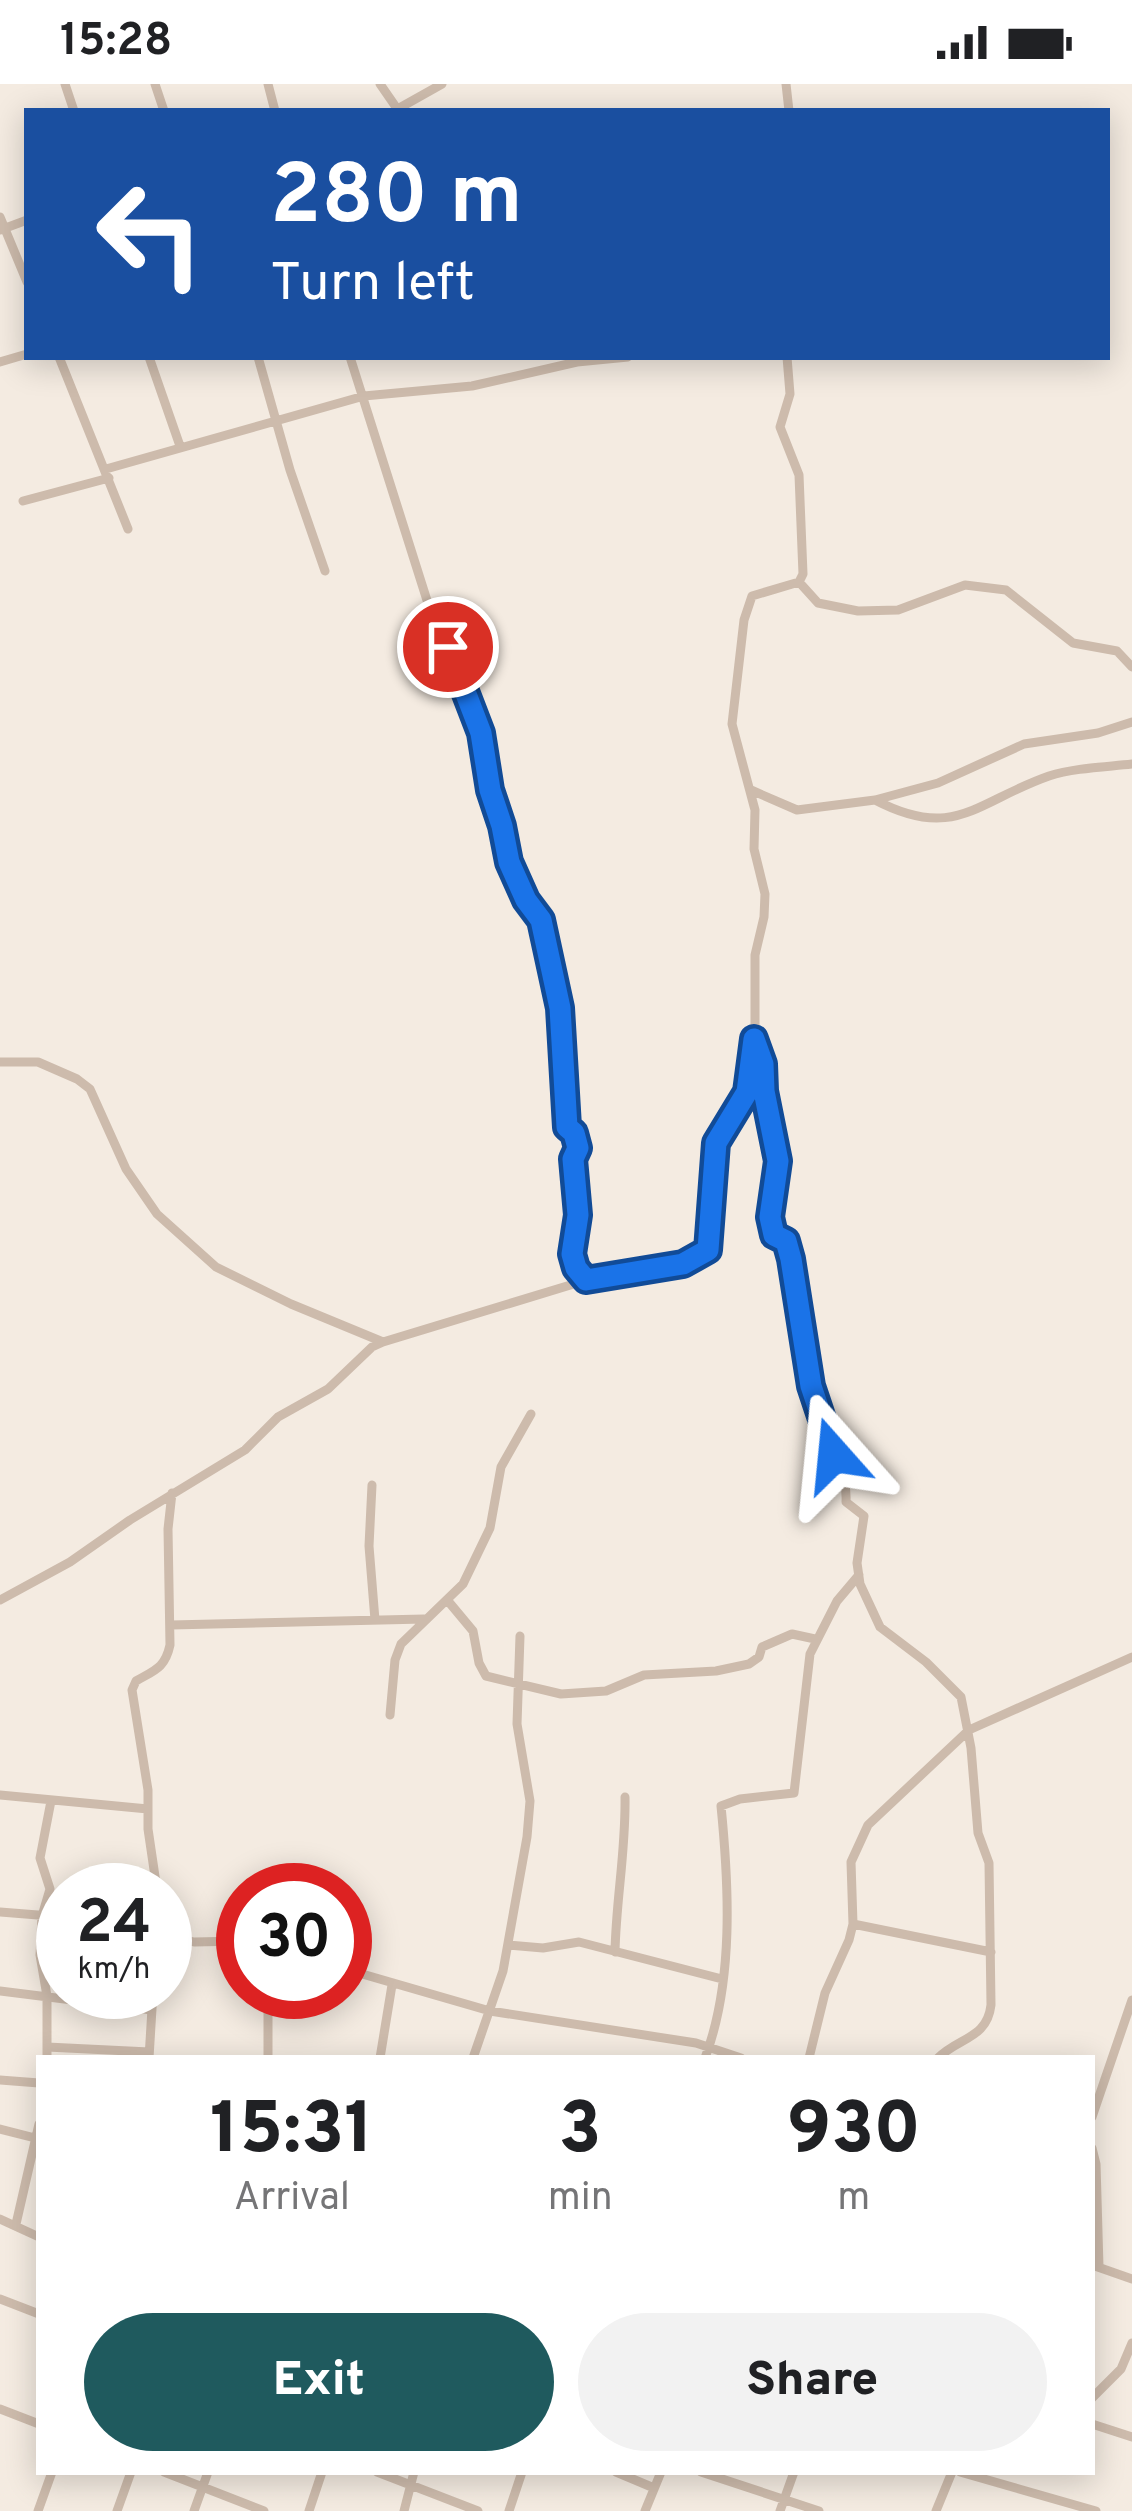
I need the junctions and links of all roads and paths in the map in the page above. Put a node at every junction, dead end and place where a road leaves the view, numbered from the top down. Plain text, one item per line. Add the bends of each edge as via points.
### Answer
1 (442, 84) edge
2 (401, 108) edge
3 (1, 225) edge
4 (24, 275) edge
5 (60, 360) edge
6 (149, 360) edge
7 (260, 360) edge
8 (351, 360) edge
9 (597, 360) edge
10 (787, 360) edge
11 (364, 396) junction
12 (276, 419) junction
13 (180, 446) junction
14 (108, 473) junction
15 (23, 501) dead end
16 (128, 529) dead end
17 (325, 572) dead end
18 (799, 582) junction
19 (1132, 667) edge
20 (1132, 722) edge
21 (1132, 764) edge
22 (751, 790) junction
23 (875, 800) junction
24 (754, 1039) junction
25 (0, 1061) edge
26 (586, 1280) junction
27 (383, 1342) junction
28 (531, 1414) dead end
29 (373, 1485) dead end
30 (172, 1493) junction
31 (859, 1575) junction
32 (0, 1600) edge
33 (448, 1601) junction
34 (424, 1618) junction
35 (375, 1620) junction
36 (171, 1625) junction
37 (520, 1636) dead end
38 (815, 1639) junction
39 (1132, 1657) edge
40 (517, 1682) junction
41 (390, 1715) dead end
42 (969, 1730) junction
43 (0, 1795) edge
44 (625, 1797) dead end
45 (51, 1802) junction
46 (148, 1810) junction
47 (42, 1863) edge
48 (154, 1863) edge
49 (0, 1912) edge
50 (36, 1915) edge
51 (853, 1924) junction
52 (508, 1946) junction
53 (615, 1952) junction
54 (991, 1952) junction
55 (372, 1978) edge
56 (722, 1979) junction
57 (392, 1984) junction
58 (0, 1991) edge
59 (36, 1995) edge
60 (1132, 2000) edge
61 (490, 2011) junction
62 (47, 2019) edge
63 (151, 2019) edge
64 (268, 2019) edge
65 (47, 2053) edge
66 (707, 2053) edge
67 (149, 2055) edge
68 (268, 2055) edge
69 (380, 2055) edge
70 (474, 2055) edge
71 (810, 2055) edge
72 (943, 2055) edge
73 (0, 2080) edge
74 (36, 2084) edge
75 (1095, 2108) edge
76 (0, 2129) edge
77 (36, 2138) edge
78 (36, 2147) edge
79 (0, 2218) edge
80 (16, 2224) junction
81 (36, 2235) edge
82 (1096, 2266) edge
83 (1132, 2279) edge
84 (0, 2300) edge
85 (36, 2313) edge
86 (1132, 2343) edge
87 (1095, 2395) edge
88 (0, 2409) edge
89 (36, 2422) edge
90 (1095, 2425) edge
91 (1132, 2437) edge
92 (51, 2475) edge
93 (130, 2475) edge
94 (172, 2475) edge
95 (207, 2475) edge
96 (321, 2475) edge
97 (384, 2475) edge
98 (413, 2475) edge
99 (521, 2475) edge
100 (623, 2475) edge
101 (660, 2475) edge
102 (708, 2475) edge
103 (793, 2475) edge
104 (954, 2475) edge
105 (967, 2475) edge
106 (411, 2486) junction
107 (203, 2487) junction
108 (654, 2488) junction
109 (1048, 2498) junction
110 (782, 2506) edge
111 (38, 2511) edge
112 (117, 2511) edge
113 (194, 2511) edge
114 (264, 2511) edge
115 (309, 2511) edge
116 (404, 2511) edge
117 (478, 2511) edge
118 (509, 2511) edge
119 (645, 2511) edge
120 (818, 2511) edge
121 (936, 2511) edge
122 (1044, 2511) edge
123 (1096, 2511) edge

1 - 2 street
3 - 4 street
5 - 14 street
6 - 13 street
7 - 12 street
8 - 11 street
9 - 11 street via 472,386
10 - 18 street via 790,394 780,427 799,475
11 - 12 street
11 - 26 street via 437,632 481,733 509,862 541,920 560,1008 567,1127 578,1148 572,1254
12 - 13 street
12 - 17 street
13 - 14 street
14 - 15 street
14 - 16 street
18 - 19 street via 818,603 858,611 898,610 965,585 1006,590 1073,643 1117,651
18 - 22 street via 759,592 746,604 731,724
20 - 23 street via 1024,744 938,783
21 - 23 street via 1051,776 934,822
22 - 23 street via 797,811
22 - 24 street via 765,894
24 - 26 street via 747,1092 716,1143 708,1250 683,1264
24 - 31 street via 778,1161 770,1217 791,1259 811,1386 845,1473 846,1502 865,1516
25 - 27 street via 38,1062 90,1089 126,1169 157,1214 216,1268
26 - 27 street
27 - 30 street via 245,1450
28 - 33 street via 501,1467 484,1545
29 - 35 street
30 - 32 street
30 - 36 street
31 - 38 street
31 - 42 street via 880,1627 961,1697
33 - 34 street
33 - 40 street via 472,1631 482,1672
34 - 35 street
34 - 41 street via 400,1645
35 - 36 street
36 - 46 street via 166,1660 132,1690
37 - 40 street
38 - 40 street via 791,1634 762,1647 749,1664 644,1675 606,1691 561,1694
38 - 56 street via 794,1793 722,1806
39 - 42 street
40 - 52 street via 530,1801
42 - 51 street via 868,1825 851,1862
42 - 54 street via 973,1802 989,1863
43 - 45 street
44 - 53 street
45 - 46 street
45 - 47 street
46 - 48 street
49 - 50 street
51 - 54 street
51 - 71 street
52 - 53 street via 579,1942
52 - 61 street
53 - 56 street
54 - 72 street via 989,2021
55 - 57 street
56 - 66 street
57 - 61 street
57 - 69 street
58 - 59 street
60 - 75 street
61 - 66 street
61 - 70 street
62 - 65 street
63 - 67 street
64 - 68 street
65 - 67 street
73 - 74 street
76 - 77 street
78 - 80 street
79 - 80 street
80 - 81 street
82 - 83 street
84 - 85 street
86 - 87 street via 1121,2369
88 - 89 street
90 - 91 street
92 - 111 street
93 - 112 street
94 - 107 street
95 - 107 street
96 - 115 street
97 - 106 street
98 - 106 street
99 - 118 street
100 - 108 street
101 - 108 street
102 - 110 street
103 - 110 street
104 - 121 street
105 - 109 street
106 - 116 street
106 - 117 street
107 - 113 street
107 - 114 street
108 - 119 street
109 - 122 street
109 - 123 street
110 - 120 street

